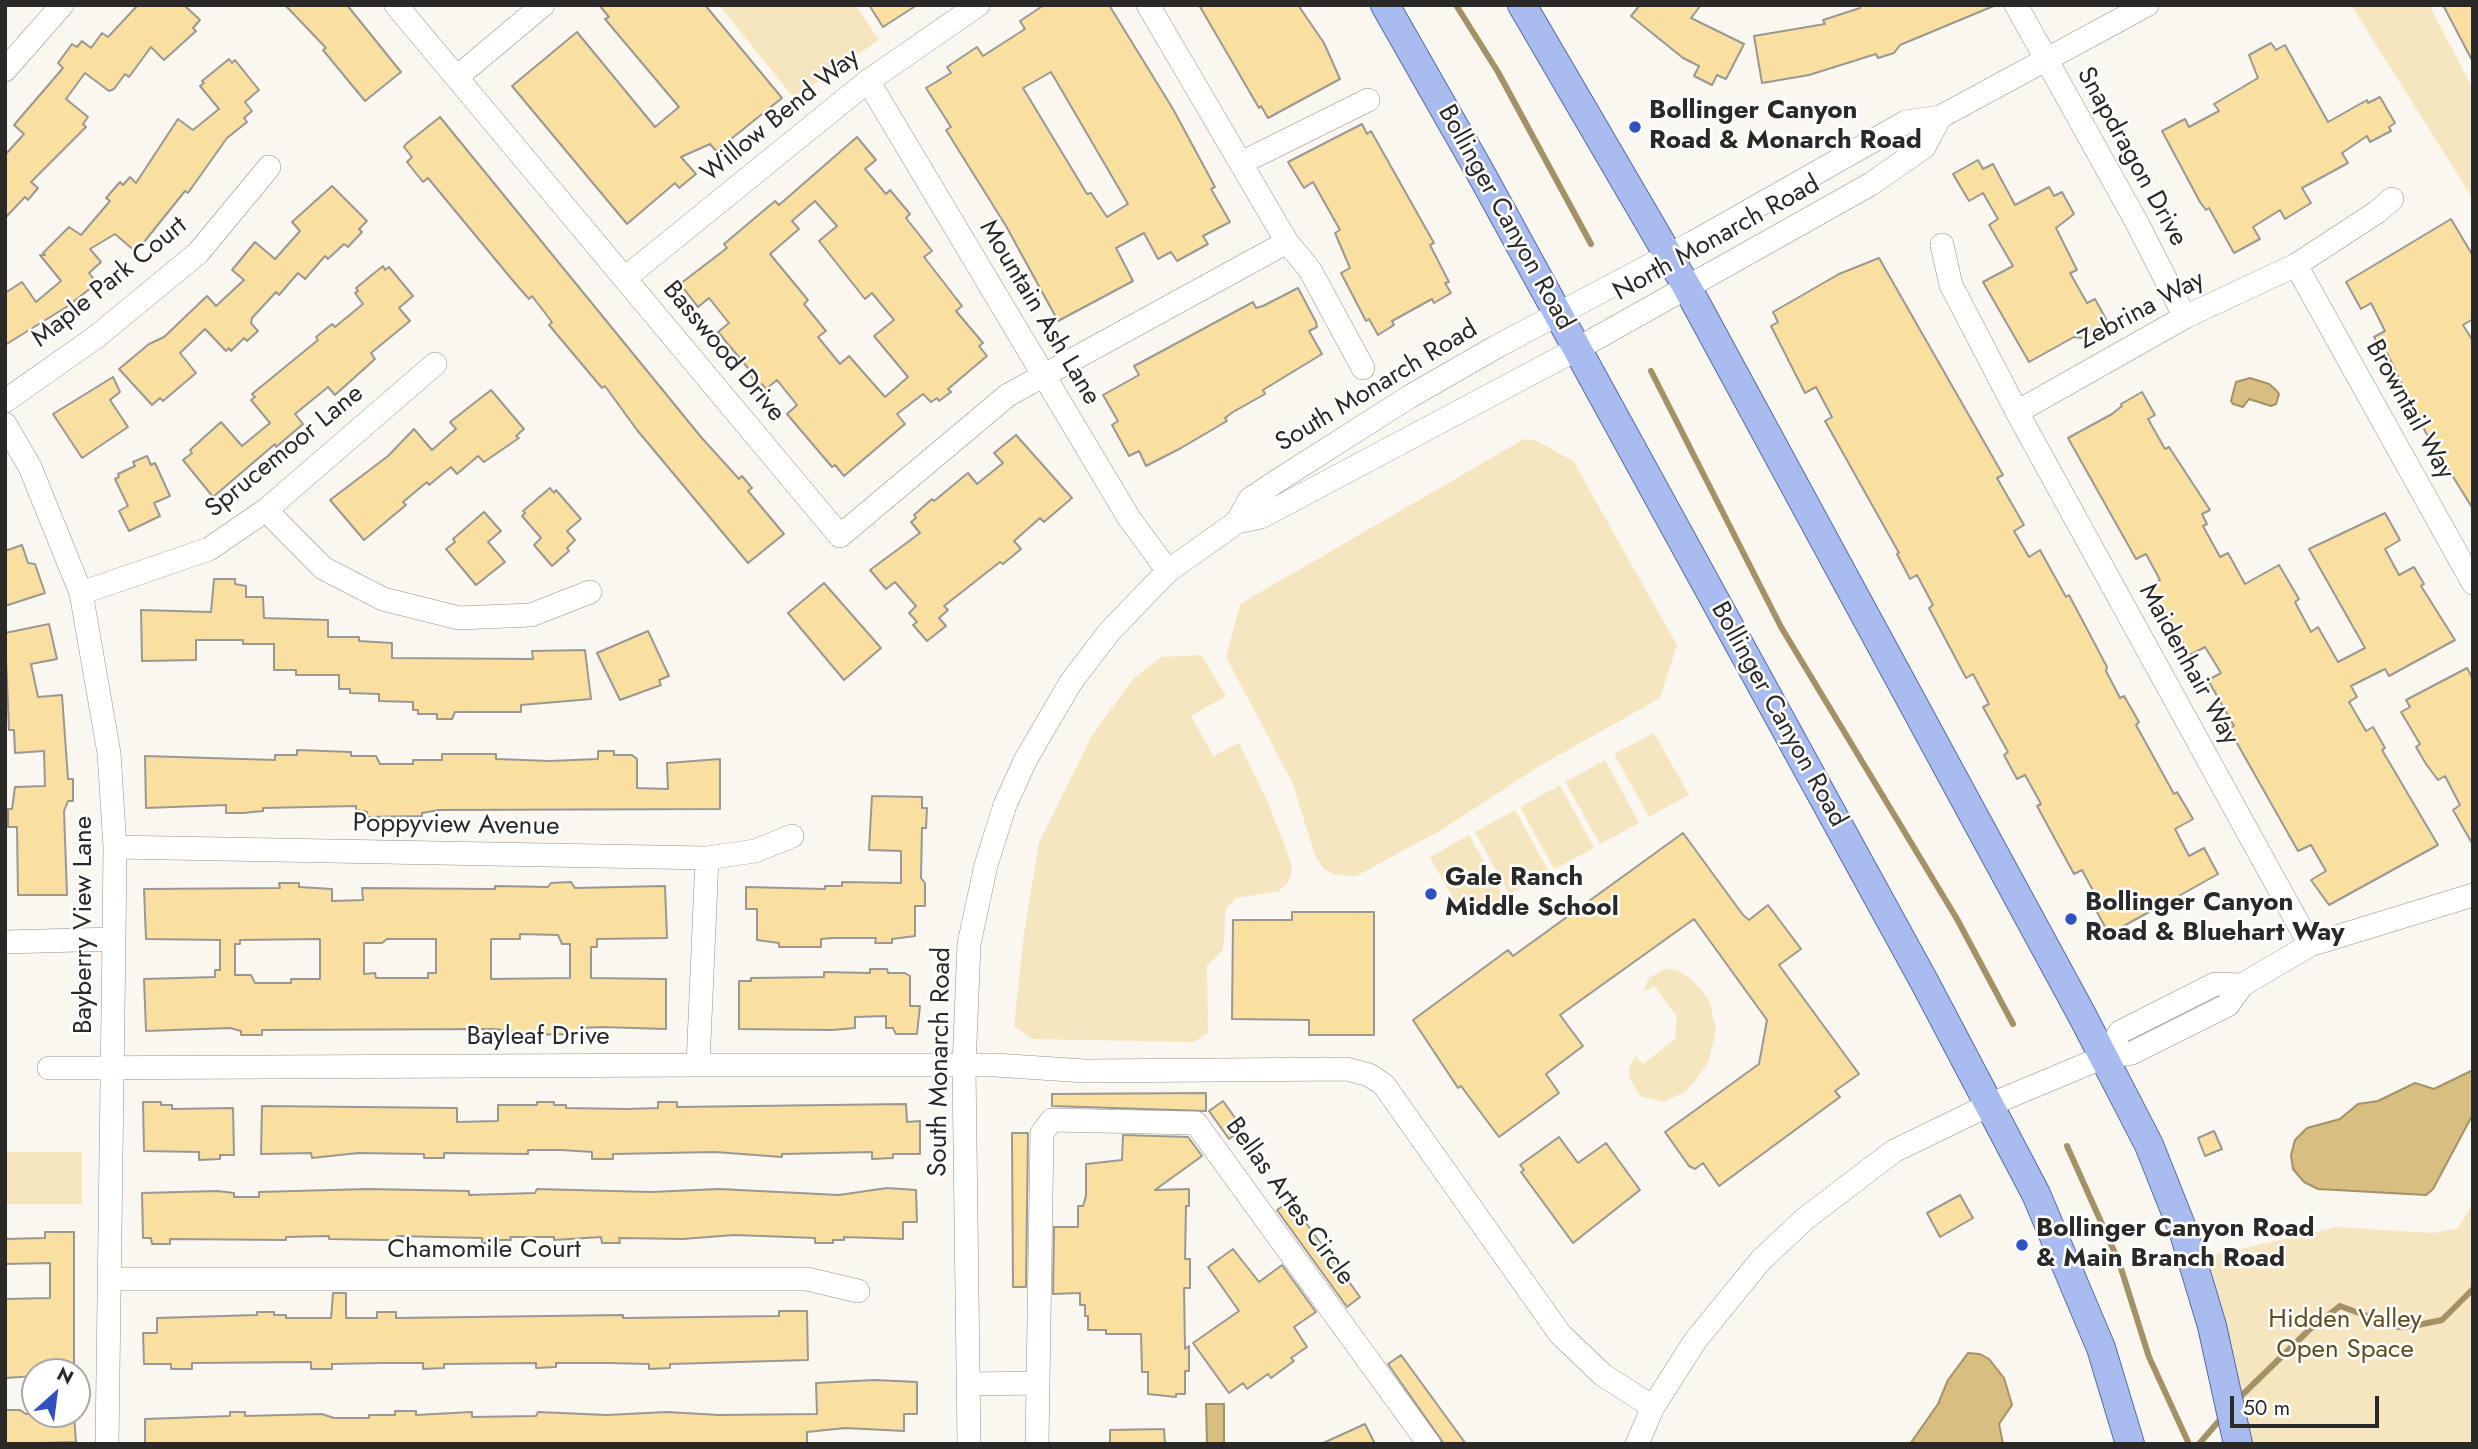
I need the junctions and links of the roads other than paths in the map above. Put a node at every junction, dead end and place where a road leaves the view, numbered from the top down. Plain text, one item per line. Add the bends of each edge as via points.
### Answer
1 (62, 5) edge
2 (396, 5) edge
3 (543, 5) edge
4 (978, 5) edge
5 (1148, 5) edge
6 (1385, 5) edge
7 (1522, 5) edge
8 (2016, 5) edge
9 (2147, 5) edge
10 (2047, 61) junction
11 (5, 70) edge
12 (457, 77) junction
13 (868, 81) junction
14 (1368, 100) dead end
15 (1940, 117) junction
16 (1241, 163) junction
17 (269, 167) dead end
18 (2392, 199) dead end
19 (1287, 242) junction
20 (1942, 244) dead end
21 (1668, 255) junction
22 (2296, 265) junction
23 (625, 278) junction
24 (1688, 289) junction
25 (1558, 314) junction
26 (2185, 317) junction
27 (1577, 349) junction
28 (435, 364) dead end
29 (1363, 368) dead end
30 (1044, 376) junction
31 (5, 401) edge
32 (2017, 412) junction
33 (5, 424) edge
34 (266, 510) junction
35 (1237, 522) junction
36 (1168, 571) junction
37 (2473, 583) edge
38 (590, 592) dead end
39 (81, 593) junction
40 (792, 836) dead end
41 (115, 847) junction
42 (707, 858) junction
43 (2473, 895) edge
44 (114, 939) junction
45 (5, 942) edge
46 (2310, 945) junction
47 (2104, 1056) junction
48 (698, 1065) junction
49 (113, 1067) junction
50 (964, 1067) junction
51 (49, 1068) dead end
52 (1989, 1105) junction
53 (109, 1279) junction
54 (858, 1291) dead end
55 (1038, 1383) junction
56 (970, 1384) junction
57 (1653, 1408) junction
58 (107, 1444) edge
59 (969, 1444) edge
60 (1037, 1444) edge
61 (1429, 1444) edge
62 (1637, 1444) edge
63 (2130, 1444) edge
64 (2238, 1444) edge

1 - 11 street
2 - 12 street, Basswood Drive
3 - 12 street
4 - 13 street, Willow Bend Way
5 - 16 street
6 - 25 main road, Bollinger Canyon Road
7 - 21 main road
8 - 10 street, Snapdragon Drive
9 - 10 street, North Monarch Road
10 - 15 street, North Monarch Road
10 - 26 street, Snapdragon Drive
12 - 23 street, Basswood Drive
13 - 23 street, Willow Bend Way
13 - 30 street, Mountain Ash Lane
14 - 16 street
15 - 21 street, North Monarch Road via 1906,122
15 - 24 street, North Monarch Road via 1924,147 1871,184
16 - 19 street
17 - 31 street, Maple Park Court via 198,253 96,337
18 - 22 street, Zebrina Way
19 - 29 street via 1310,271
19 - 30 street
20 - 32 street, Maidenhair Way via 1951,285
21 - 24 main road
21 - 25 street, North Monarch Road
22 - 26 street, Zebrina Way
22 - 37 street, Browntail Way
23 - 30 street, Basswood Drive via 840,536 1008,395
24 - 27 street, North Monarch Road
24 - 47 main road
25 - 27 main road, Bollinger Canyon Road
25 - 35 street, South Monarch Road via 1338,440 1251,499
26 - 32 street, Zebrina Way
27 - 35 street, South Monarch Road via 1261,517
27 - 52 main road, Bollinger Canyon Road
28 - 34 street, Sprucemoor Lane
30 - 36 street, Mountain Ash Lane via 1129,519
32 - 46 street, Maidenhair Way
33 - 39 street, Bayberry View Lane via 30,467
34 - 38 street via 323,568 383,599 459,618 531,615
34 - 39 street, Sprucemoor Lane via 209,549
35 - 36 street, South Monarch Road
36 - 50 street, South Monarch Road via 1110,631 1071,682 1005,805 969,944
39 - 41 street, Bayberry View Lane via 109,753
40 - 42 street, Poppyview Avenue via 755,851
41 - 42 street, Poppyview Avenue
41 - 44 street, Bayberry View Lane
42 - 48 street
43 - 46 street
44 - 45 street
44 - 49 street, Bayberry View Lane
46 - 47 street via 2242,985 2228,1005 2132,1053
47 - 52 street
47 - 64 main road via 2149,1145 2184,1233
48 - 49 street, Bayleaf Drive
48 - 50 street, Bayleaf Drive
49 - 51 street, Bayleaf Drive
49 - 53 street, Bayberry View Lane
50 - 56 street, South Monarch Road
50 - 57 street, Bayleaf Drive via 1347,1069 1368,1075 1384,1085 1560,1334 1603,1375
52 - 57 street via 1894,1151 1806,1218 1761,1260 1695,1341
52 - 63 main road, Bollinger Canyon Road via 2069,1270 2101,1348
53 - 54 street, Chamomile Court via 807,1279
53 - 58 street, Bayberry View Lane
55 - 56 street
55 - 60 street, Bellas Artes Circle
55 - 61 street, Bellas Artes Circle via 1042,1133 1052,1120 1196,1123
56 - 59 street, South Monarch Road
57 - 62 street

